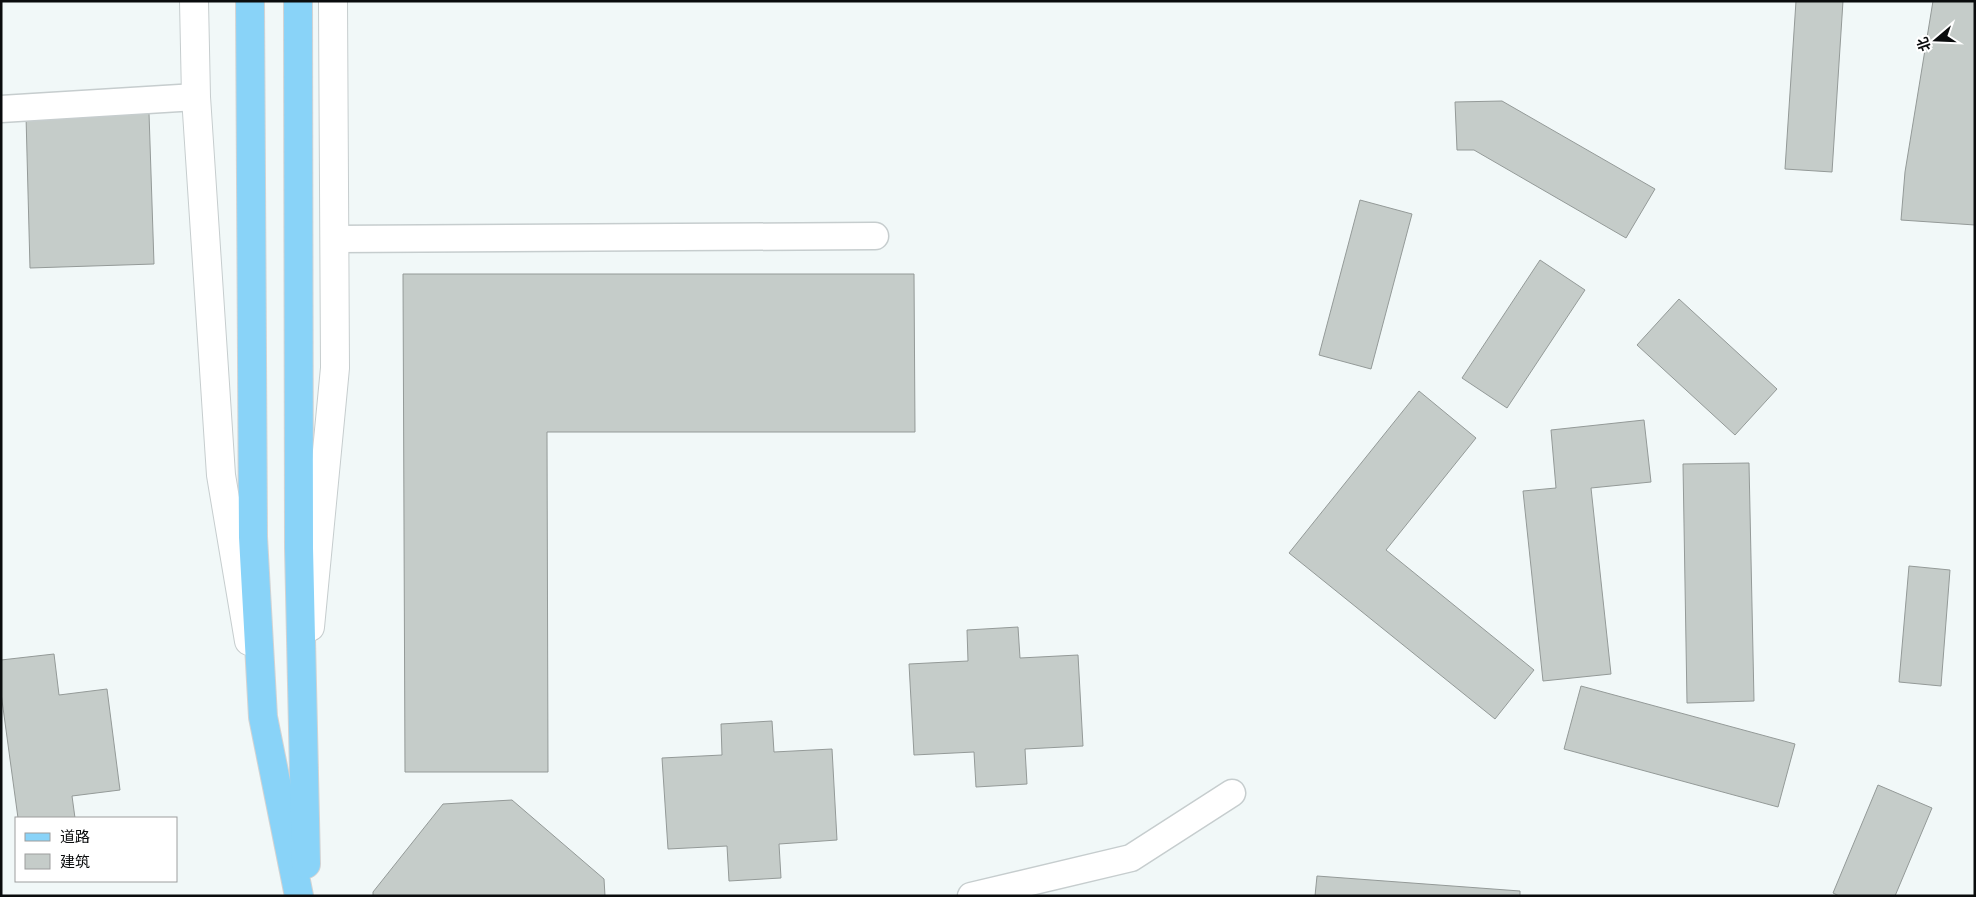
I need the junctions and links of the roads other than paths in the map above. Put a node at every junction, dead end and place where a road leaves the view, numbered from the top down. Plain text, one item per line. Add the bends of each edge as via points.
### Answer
1 (194, 1) edge
2 (250, 1) edge
3 (298, 1) edge
4 (334, 1) edge
5 (196, 97) junction
6 (1, 109) edge
7 (875, 236) dead end
8 (335, 239) junction
9 (302, 711) junction
10 (262, 717) junction
11 (1232, 794) dead end
12 (299, 896) edge
13 (306, 896) edge
14 (971, 896) edge

1 - 5 street
2 - 10 main road via 253,538
3 - 9 main road
4 - 8 street
5 - 6 street
5 - 10 street via 220,475
7 - 8 street
8 - 9 street via 334,368
9 - 13 main road
10 - 12 main road
11 - 14 street via 1131,858

